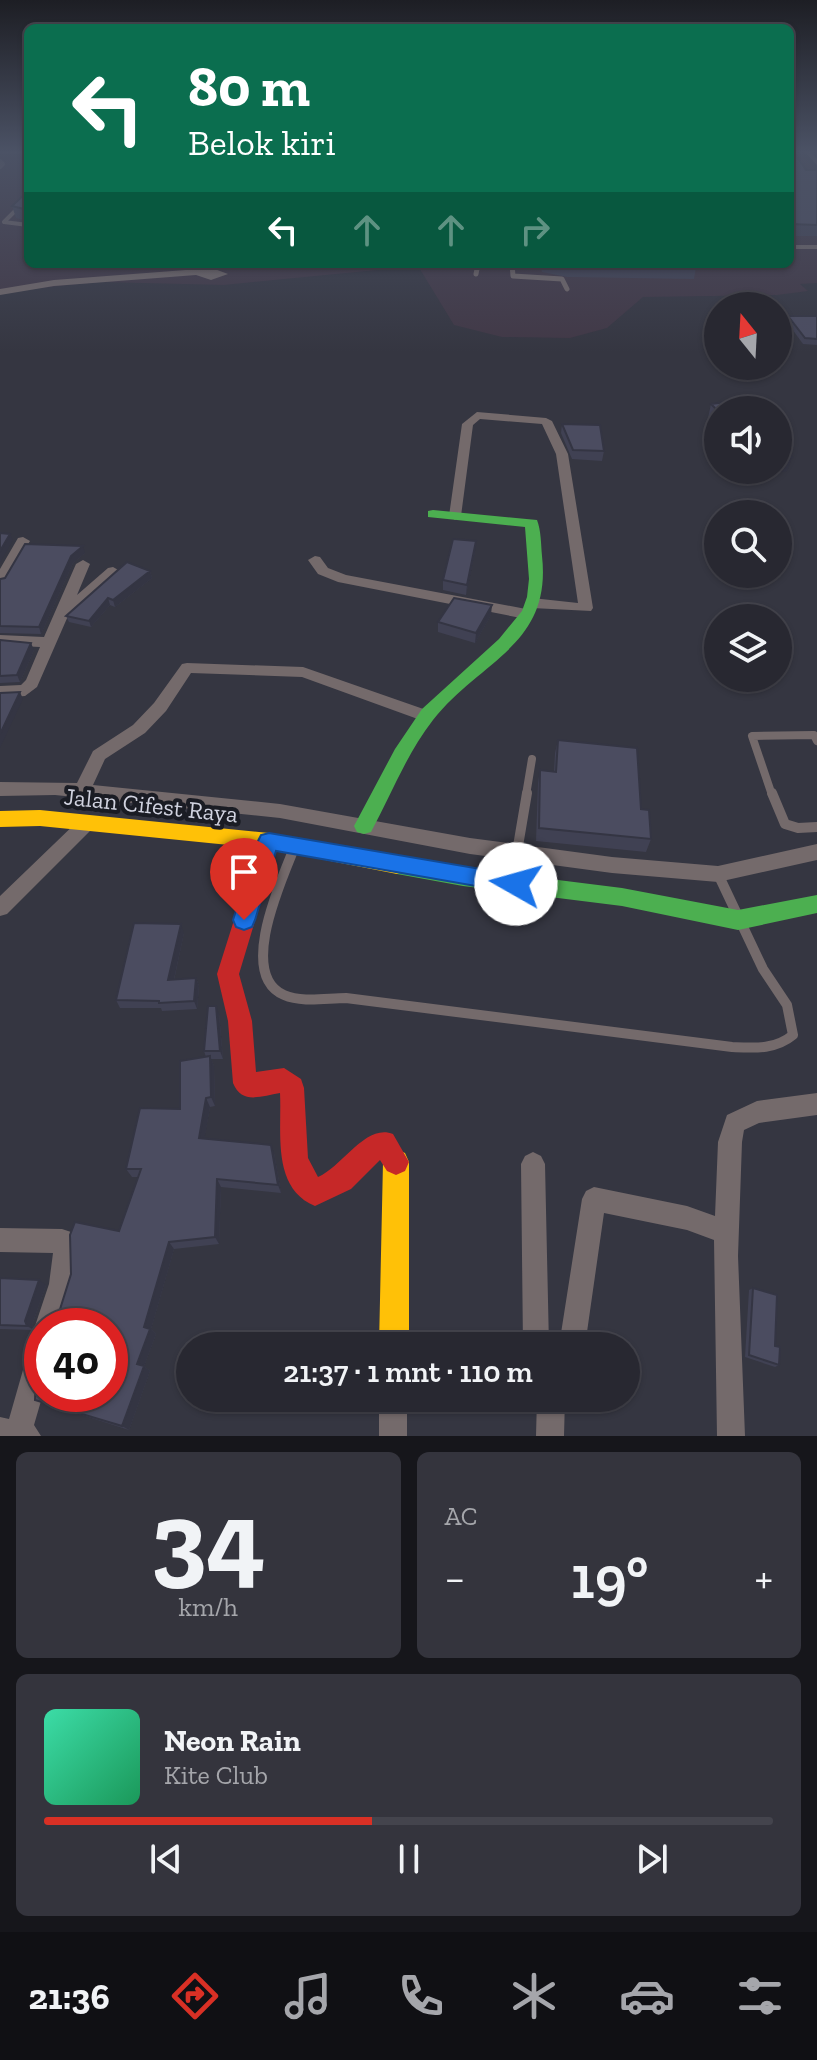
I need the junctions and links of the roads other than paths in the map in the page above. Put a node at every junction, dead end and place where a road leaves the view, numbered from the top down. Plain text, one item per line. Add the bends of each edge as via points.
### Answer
1 (2, 222) edge
2 (24, 225) edge
3 (794, 247) edge
4 (817, 247) edge
5 (477, 268) edge
6 (512, 268) edge
7 (200, 274) dead end
8 (476, 274) dead end
9 (567, 289) dead end
10 (0, 292) edge
11 (433, 514) dead end
12 (455, 516) junction
13 (23, 541) edge
14 (315, 560) dead end
15 (83, 564) dead end
16 (113, 571) edge
17 (0, 580) edge
18 (529, 608) junction
19 (60, 616) junction
20 (0, 640) edge
21 (48, 642) junction
22 (0, 692) edge
23 (426, 716) junction
24 (816, 737) edge
25 (532, 759) dead end
26 (55, 788) junction
27 (0, 789) edge
28 (82, 791) junction
29 (40, 818) junction
30 (0, 819) edge
31 (87, 823) junction
32 (364, 826) junction
33 (817, 827) edge
34 (269, 841) junction
35 (295, 846) junction
36 (517, 852) junction
37 (817, 852) edge
38 (718, 874) junction
39 (817, 904) edge
40 (0, 908) edge
41 (738, 920) junction
42 (817, 1104) edge
43 (533, 1164) dead end
44 (727, 1232) junction
45 (0, 1240) edge
46 (53, 1308) edge
47 (394, 1332) edge
48 (536, 1332) edge
49 (574, 1332) edge
50 (24, 1408) edge
51 (393, 1412) edge
52 (551, 1412) edge
53 (16, 1434) edge
54 (393, 1436) edge
55 (550, 1436) edge
56 (731, 1436) edge

1 - 2 lane
3 - 4 lane
5 - 8 lane
6 - 9 lane via 513,276 562,279
7 - 10 street
11 - 12 street
12 - 18 street via 532,523 535,598
12 - 18 street via 468,424 477,415 546,421 562,454 586,608
13 - 17 street
14 - 18 street via 323,571 343,579
15 - 19 street
16 - 19 street
18 - 23 street via 491,657
19 - 21 street
20 - 21 street
21 - 22 street via 30,687
23 - 28 street via 303,672 187,668 139,729 99,755
23 - 32 street
24 - 33 lane via 752,736 781,820 795,828
25 - 36 lane
26 - 27 street, Jalan Cifest Raya
26 - 28 street, Jalan Cifest Raya
26 - 29 street
28 - 32 street, Jalan Cifest Raya via 280,811
29 - 30 street, Jalan Cifest Raya
29 - 31 street, Jalan Cifest Raya
31 - 34 street, Jalan Cifest Raya
31 - 40 street
32 - 36 street, Jalan Cifest Raya
34 - 35 street, Jalan Cifest Raya
34 - 47 street via 228,974 240,1021 245,1083 284,1080 292,1088 295,1169 301,1183 315,1193 340,1183 378,1144 384,1143 395,1156
35 - 41 street, Jalan Cifest Raya
35 - 41 lane via 262,957 268,982 283,996 346,998 732,1047 786,1043 793,1035 787,1005
36 - 38 street, Jalan Cifest Raya
37 - 38 street, Jalan Cifest Raya
38 - 41 lane
39 - 41 street, Jalan Cifest Raya
42 - 44 street via 757,1112 735,1123
43 - 48 street
44 - 49 street via 594,1199
44 - 56 street
45 - 46 street via 62,1241 66,1262
50 - 53 street
51 - 54 street
52 - 55 street

